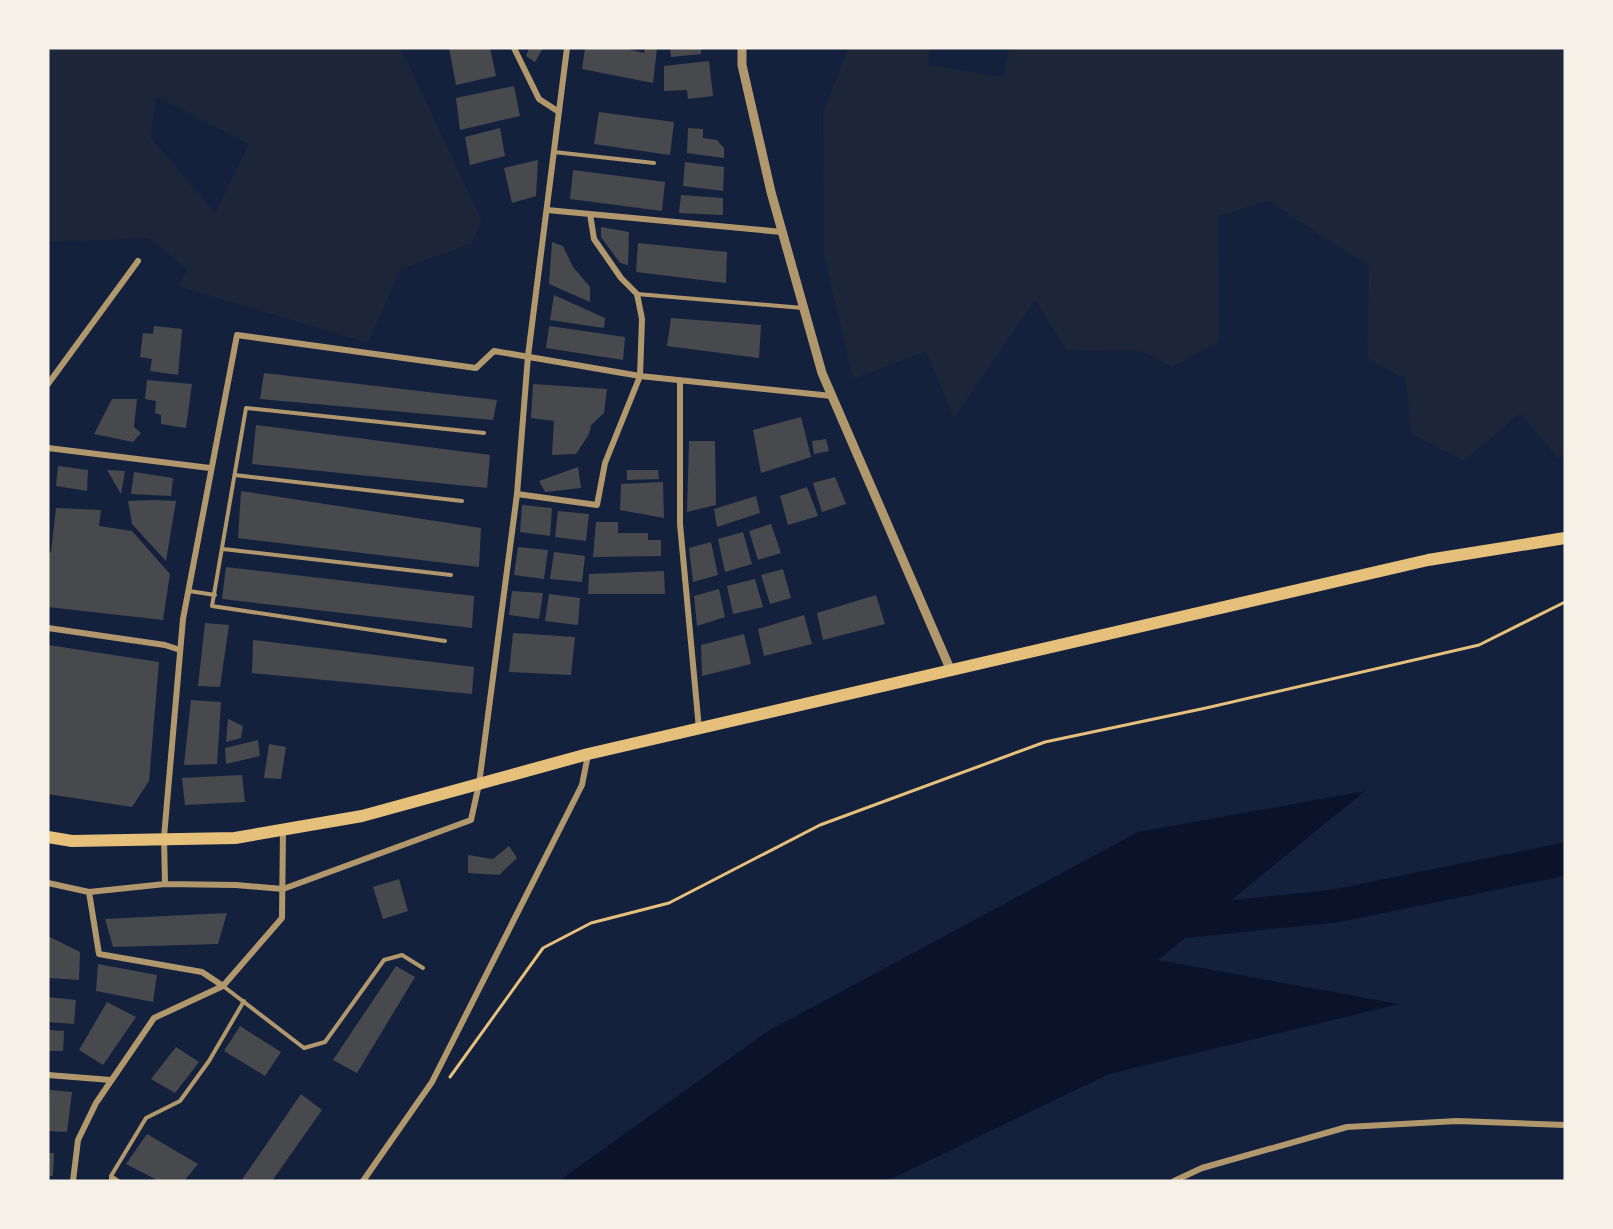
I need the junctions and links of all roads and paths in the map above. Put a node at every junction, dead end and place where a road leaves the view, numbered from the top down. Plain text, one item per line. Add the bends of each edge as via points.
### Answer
1 (514, 48) edge
2 (567, 48) edge
3 (742, 48) edge
4 (559, 112) junction
5 (554, 152) junction
6 (654, 163) dead end
7 (547, 210) junction
8 (590, 214) junction
9 (782, 232) junction
10 (138, 261) dead end
11 (637, 294) junction
12 (804, 308) junction
13 (528, 356) junction
14 (640, 376) junction
15 (680, 380) junction
16 (48, 384) edge
17 (832, 396) junction
18 (484, 433) dead end
19 (48, 448) edge
20 (210, 468) junction
21 (235, 475) junction
22 (518, 494) junction
23 (462, 501) dead end
24 (1565, 538) edge
25 (223, 549) junction
26 (451, 575) dead end
27 (188, 591) junction
28 (215, 595) junction
29 (1565, 602) edge
30 (48, 628) edge
31 (445, 641) dead end
32 (180, 650) junction
33 (951, 671) junction
34 (699, 730) junction
35 (588, 754) junction
36 (479, 783) junction
37 (283, 828) junction
38 (48, 837) edge
39 (164, 837) junction
40 (48, 883) edge
41 (165, 884) junction
42 (283, 889) junction
43 (89, 892) junction
44 (423, 969) dead end
45 (223, 987) junction
46 (244, 1000) junction
47 (48, 1075) edge
48 (111, 1080) junction
49 (445, 1084) dead end
50 (1565, 1125) edge
51 (111, 1178) edge
52 (73, 1181) edge
53 (118, 1181) edge
54 (363, 1181) edge
55 (1174, 1181) edge

1 - 4 street via 539,99
2 - 4 street
3 - 9 street via 742,65
4 - 5 street
5 - 6 lane
5 - 7 street
7 - 8 street
7 - 13 street
8 - 9 street
8 - 11 street via 594,239
9 - 12 street
10 - 16 street
11 - 12 lane
11 - 14 street via 642,319
12 - 17 street
13 - 14 street
13 - 20 street via 494,351 476,368 237,335
13 - 22 street
14 - 15 street
14 - 22 street via 605,463 597,505
15 - 17 street
15 - 34 street via 680,524
17 - 33 street
18 - 21 lane via 246,408
19 - 20 street
20 - 27 street
21 - 23 lane
21 - 25 lane
22 - 36 street
24 - 33 main road via 1428,560
25 - 26 lane
25 - 28 lane
27 - 28 lane
27 - 32 street
28 - 31 lane via 212,606
29 - 49 path via 1479,645 1046,742 820,825 669,903 591,923 543,948
30 - 32 street
32 - 39 street
33 - 34 main road
34 - 35 main road
35 - 36 main road
35 - 54 street via 582,785 432,1082
36 - 37 main road via 363,816
36 - 42 street via 471,820
37 - 39 main road via 235,838
37 - 42 street
38 - 39 main road via 72,841
39 - 41 street
40 - 43 street
41 - 42 street
41 - 43 street
42 - 45 street via 282,918
43 - 45 street via 99,954 202,972
44 - 46 lane via 402,955 384,960 325,1042 304,1048
45 - 46 lane
45 - 48 street via 154,1018
46 - 51 lane via 209,1062 180,1101 146,1118
47 - 48 street
48 - 52 street via 78,1140
50 - 55 street via 1457,1121 1347,1127 1202,1168
51 - 53 lane

